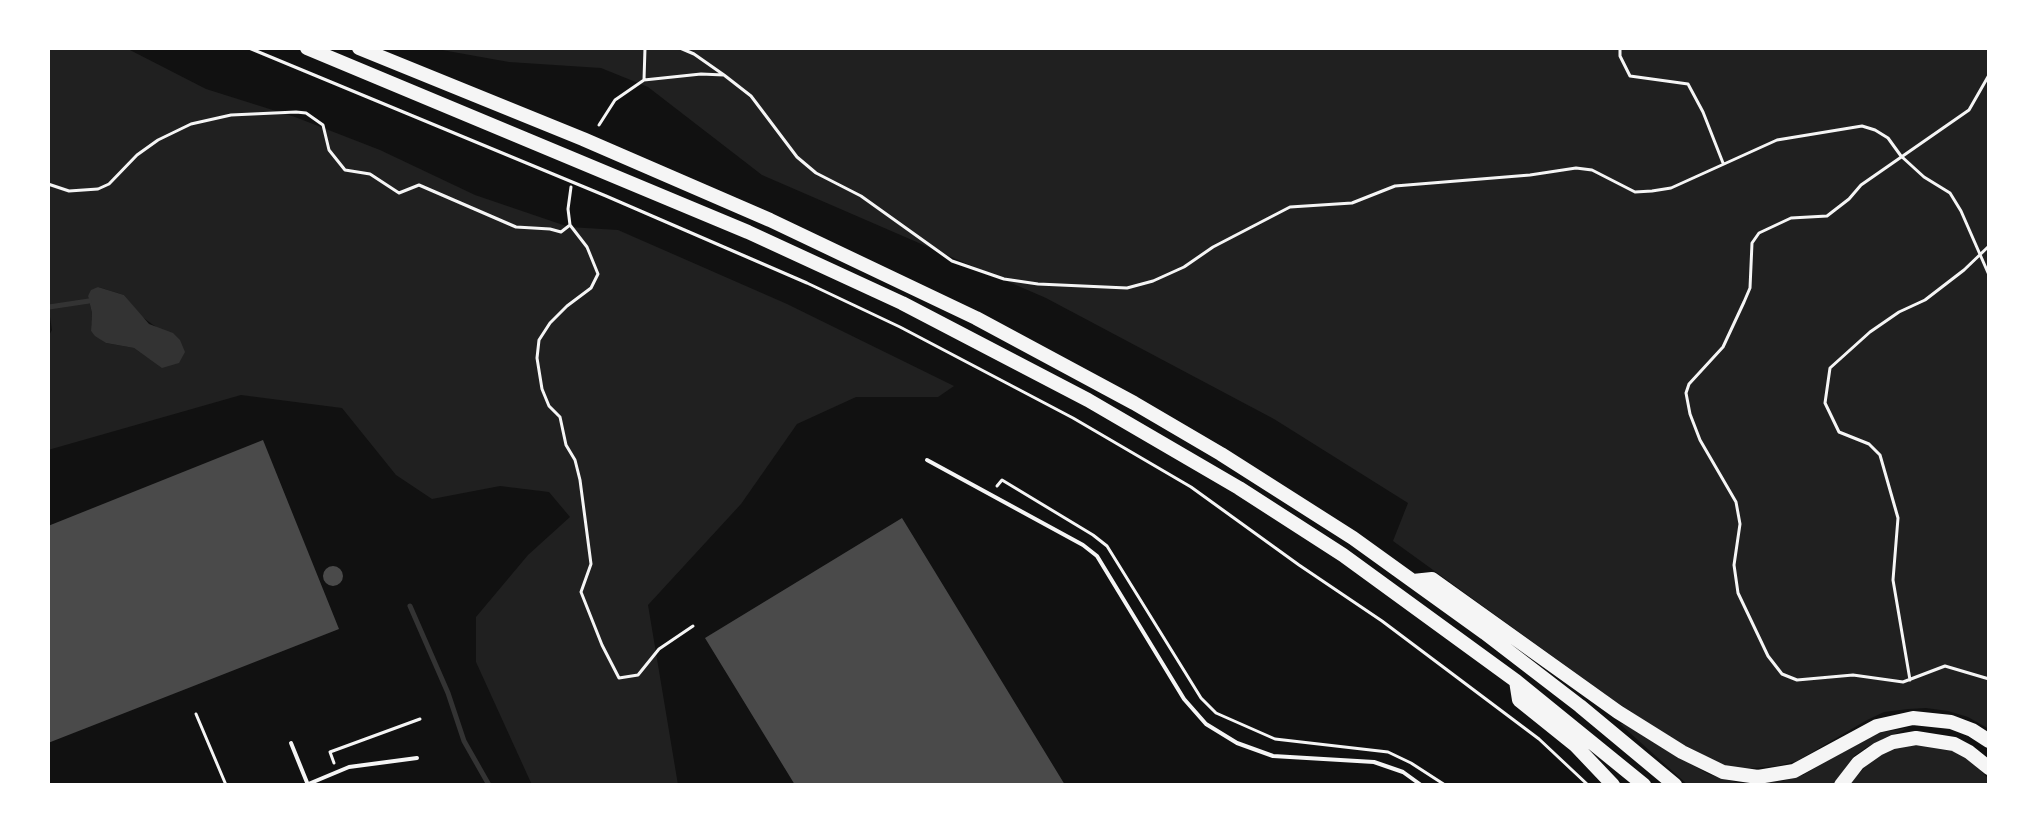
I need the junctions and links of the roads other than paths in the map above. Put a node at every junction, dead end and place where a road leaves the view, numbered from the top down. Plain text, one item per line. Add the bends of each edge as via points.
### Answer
1 (307, 48) edge
2 (359, 48) edge
3 (927, 460) dead end
4 (1413, 581) junction
5 (1516, 681) junction
6 (1989, 741) edge
7 (291, 743) dead end
8 (417, 758) dead end
9 (1989, 768) edge
10 (307, 785) edge
11 (1421, 785) edge
12 (1613, 785) edge
13 (1644, 785) edge
14 (1675, 785) edge
15 (1841, 785) edge

1 - 5 highway via 725,222 1024,365 1292,522
2 - 4 highway via 727,201 976,318 1191,436
3 - 11 lane via 1097,556 1184,699 1206,724 1273,756 1374,762
4 - 6 highway via 1432,579 1643,729 1730,774 1758,777 1794,771 1877,726 1913,718 1951,722
4 - 14 highway
5 - 12 highway via 1519,700 1575,745
5 - 13 highway
7 - 10 lane
8 - 10 lane via 349,767
9 - 15 highway via 1954,744 1916,738 1878,749

